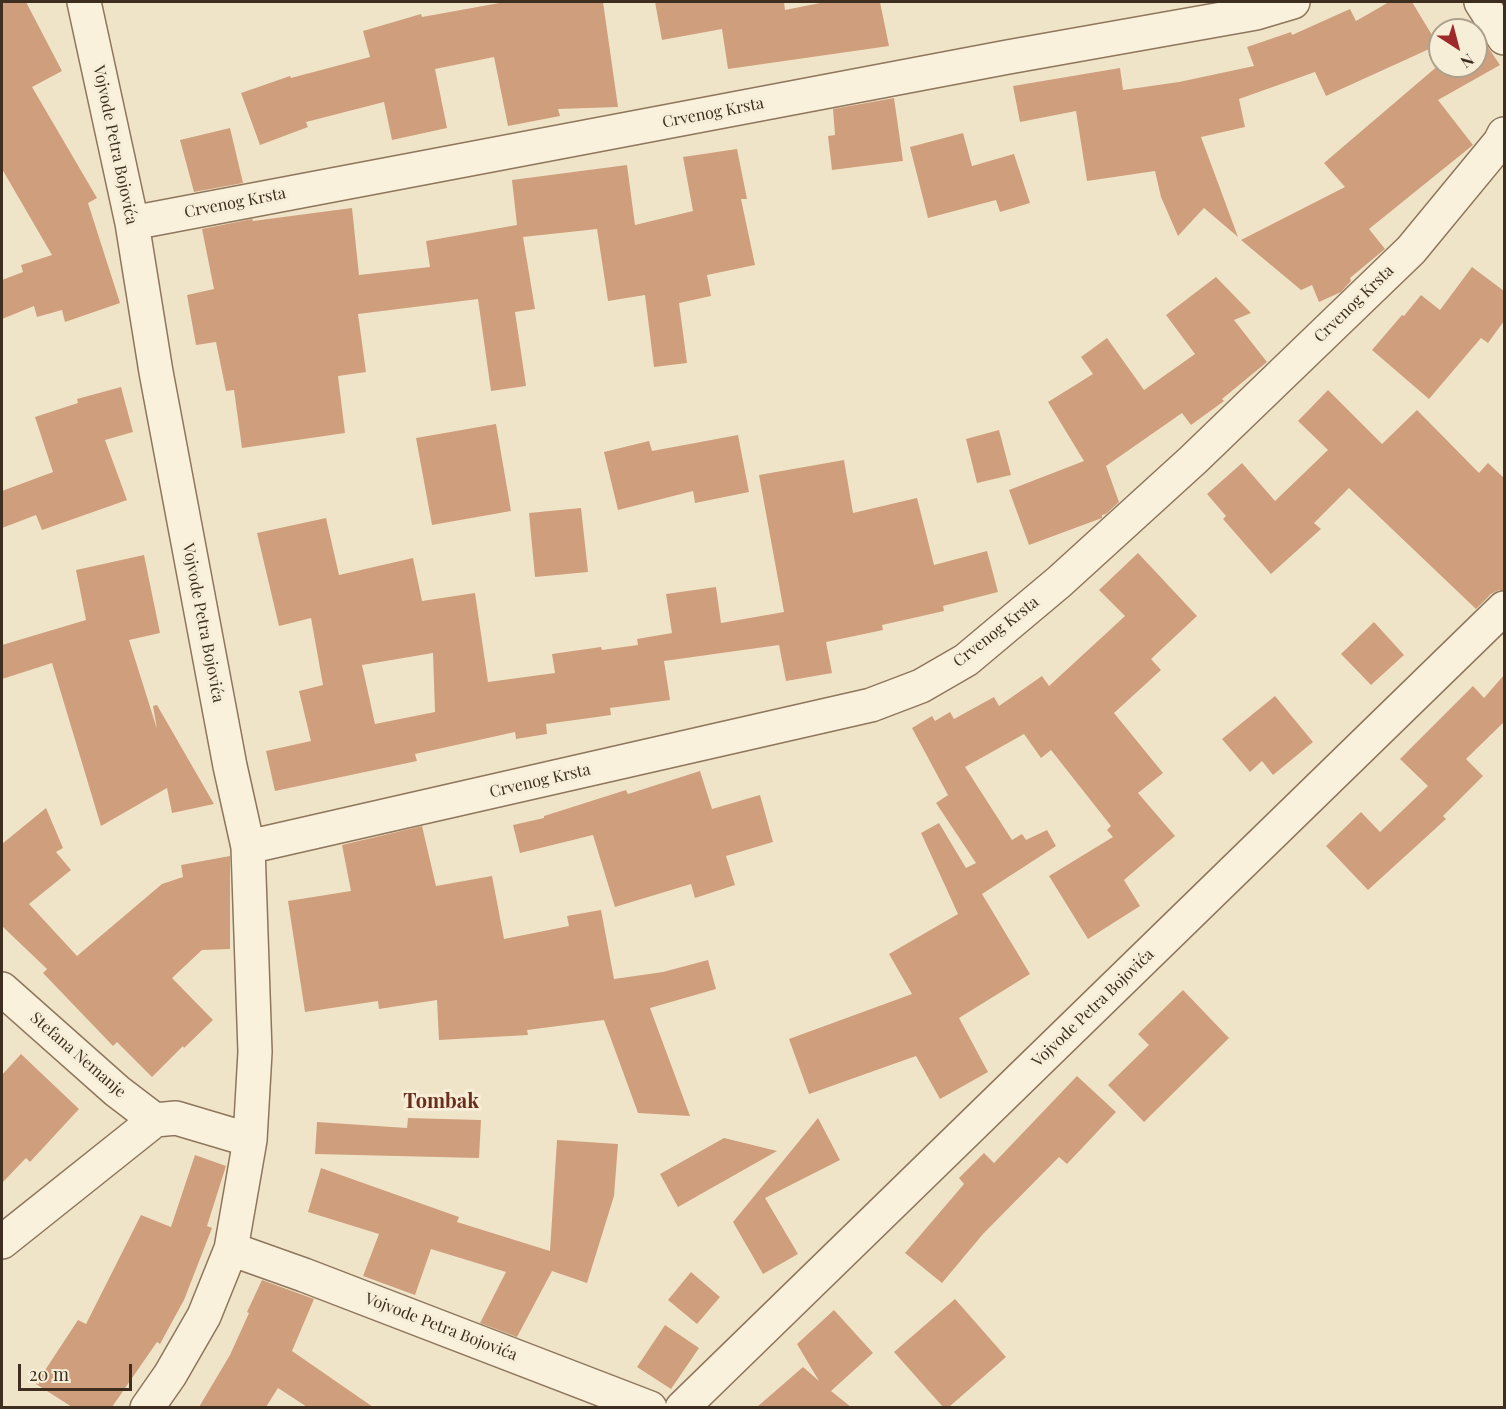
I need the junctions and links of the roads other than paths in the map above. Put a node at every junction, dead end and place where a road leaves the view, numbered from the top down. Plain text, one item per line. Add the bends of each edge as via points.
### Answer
1 (84, 2) edge
2 (1293, 2) edge
3 (1481, 2) edge
4 (1504, 39) edge
5 (1504, 134) edge
6 (132, 223) junction
7 (1504, 608) edge
8 (248, 848) junction
9 (2, 989) edge
10 (155, 1120) junction
11 (250, 1140) junction
12 (2, 1242) edge
13 (231, 1250) junction
14 (147, 1407) edge
15 (650, 1407) edge
16 (682, 1407) edge

1 - 6 street, Vojvode Petra Bojovića
2 - 6 street, Crvenog Krsta via 1256,14
3 - 4 street
5 - 8 street, Crvenog Krsta via 1411,250 1193,460 966,660 921,686 871,705
6 - 8 street, Vojvode Petra Bojovića via 158,384
7 - 16 street, Vojvode Petra Bojovića
8 - 11 street, Vojvode Petra Bojovića via 255,1052
9 - 10 street, Stefana Nemanje
10 - 11 street via 176,1118
10 - 12 street
11 - 13 street, Vojvode Petra Bojovića
13 - 14 street, Vojvode Petra Bojovića via 204,1316 171,1375
13 - 15 street, Vojvode Petra Bojovića

